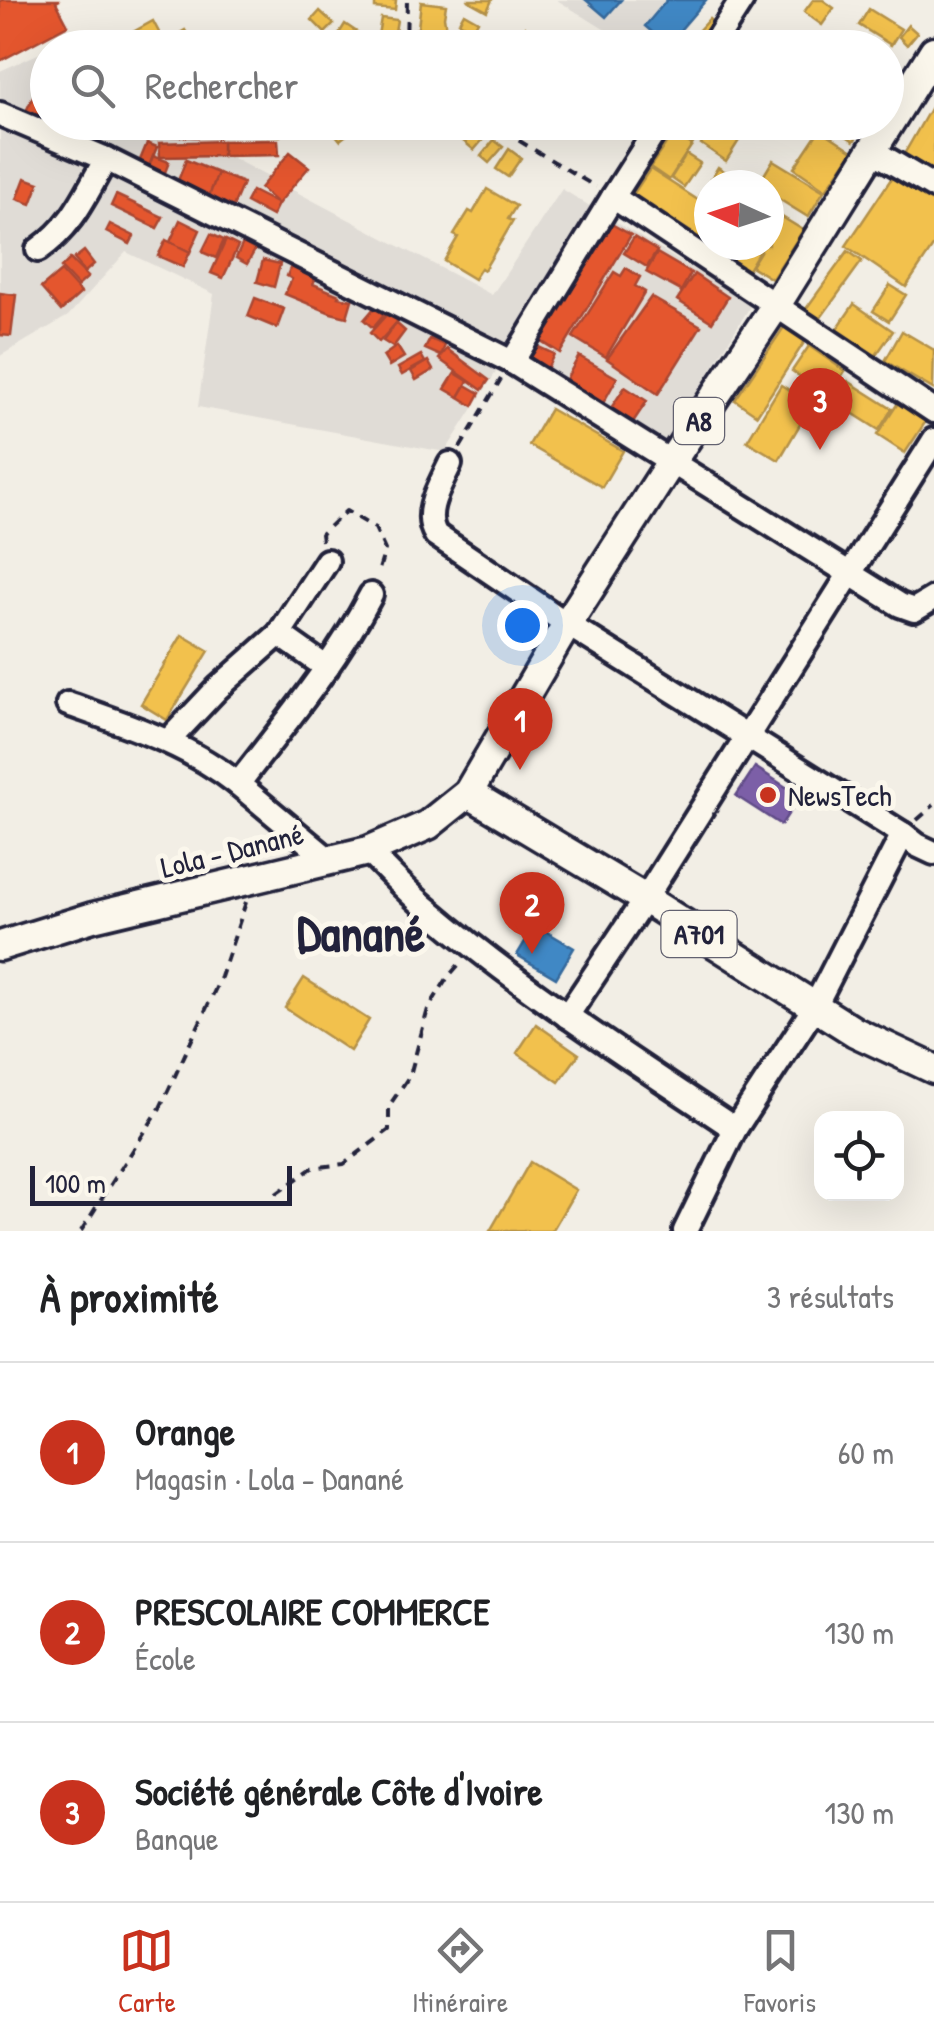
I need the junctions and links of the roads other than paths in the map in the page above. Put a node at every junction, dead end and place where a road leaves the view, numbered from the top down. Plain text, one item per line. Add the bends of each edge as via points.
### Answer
1 (742, 0) edge
2 (722, 30) edge
3 (932, 59) edge
4 (904, 103) edge
5 (0, 114) edge
6 (30, 127) edge
7 (61, 140) edge
8 (649, 140) edge
9 (880, 140) edge
10 (873, 151) junction
11 (106, 159) junction
12 (934, 187) edge
13 (612, 197) junction
14 (38, 250) dead end
15 (776, 305) junction
16 (512, 362) junction
17 (934, 411) edge
18 (934, 440) edge
19 (672, 462) junction
20 (450, 464) road end
21 (327, 561) road end
22 (848, 573) junction
23 (371, 595) road end
24 (934, 598) edge
25 (568, 624) junction
26 (278, 634) junction
27 (328, 668) junction
28 (68, 704) dead end
29 (747, 737) junction
30 (168, 741) junction
31 (238, 784) junction
32 (468, 793) junction
33 (902, 834) junction
34 (368, 851) junction
35 (934, 853) edge
36 (329, 860) junction
37 (645, 900) junction
38 (0, 946) edge
39 (814, 1008) junction
40 (567, 1016) junction
41 (934, 1068) edge
42 (736, 1129) junction
43 (685, 1231) edge

1 - 2 street
3 - 4 main road, A8
5 - 6 street
7 - 11 street
8 - 13 street
9 - 10 main road, A8
10 - 12 street
10 - 15 main road, A8
11 - 14 street via 78,210
11 - 16 street
13 - 15 street
13 - 16 street
15 - 17 street
15 - 19 main road, A8
16 - 19 street
18 - 22 street
19 - 22 street
19 - 25 main road, A8
20 - 25 street via 433,502 436,535
21 - 26 street
22 - 24 street via 910,610
22 - 29 street
23 - 27 street
25 - 29 street
25 - 32 main road, A8
26 - 27 street
26 - 30 street
27 - 31 street
28 - 30 street
29 - 33 street
29 - 37 street
30 - 31 street
31 - 36 street
32 - 34 main road, Lola - Danané / A8 via 428,825
32 - 37 main road, A701
33 - 35 street
33 - 39 street
34 - 36 main road, Lola - Danané / A8
34 - 40 street via 426,908
36 - 38 main road, Lola - Danané / A8
37 - 39 main road, A701
37 - 40 street
39 - 41 main road, A701
39 - 42 street
40 - 42 street
42 - 43 street

